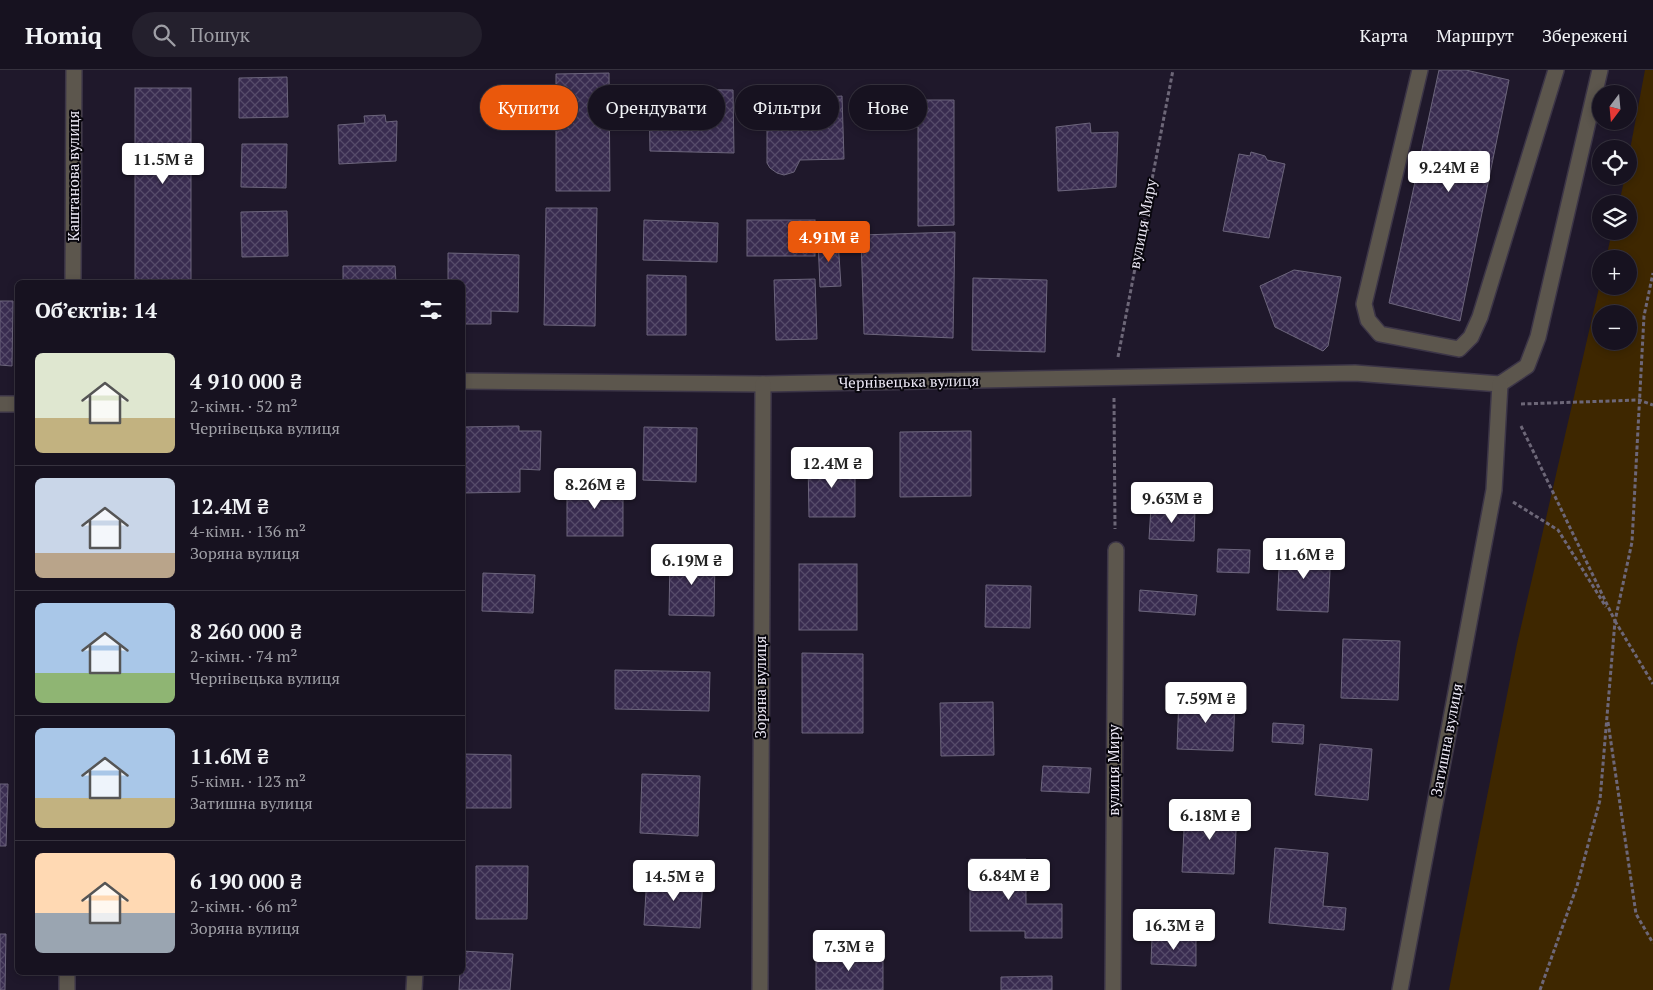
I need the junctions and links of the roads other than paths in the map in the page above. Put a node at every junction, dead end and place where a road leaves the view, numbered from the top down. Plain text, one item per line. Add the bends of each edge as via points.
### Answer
1 (74, 70) edge
2 (1420, 70) edge
3 (1556, 70) edge
4 (1600, 70) edge
5 (73, 280) edge
6 (465, 381) edge
7 (763, 384) junction
8 (1500, 384) junction
9 (0, 404) edge
10 (15, 404) edge
11 (1116, 550) road end
12 (67, 975) edge
13 (414, 975) edge
14 (67, 990) edge
15 (414, 990) edge
16 (760, 990) edge
17 (1113, 990) edge
18 (1400, 990) edge

1 - 5 street, Каштанова вулиця
2 - 3 street via 1364,304 1368,320 1380,334 1459,349 1471,337 1480,317
4 - 8 street via 1538,337 1527,366
6 - 7 street, Чернівецька вулиця
7 - 8 street, Чернівецька вулиця via 1356,373
7 - 16 street, Зоряна вулиця
8 - 18 street, Затишна вулиця via 1494,490
9 - 10 street
11 - 17 street, вулиця Миру
12 - 14 street
13 - 15 street

